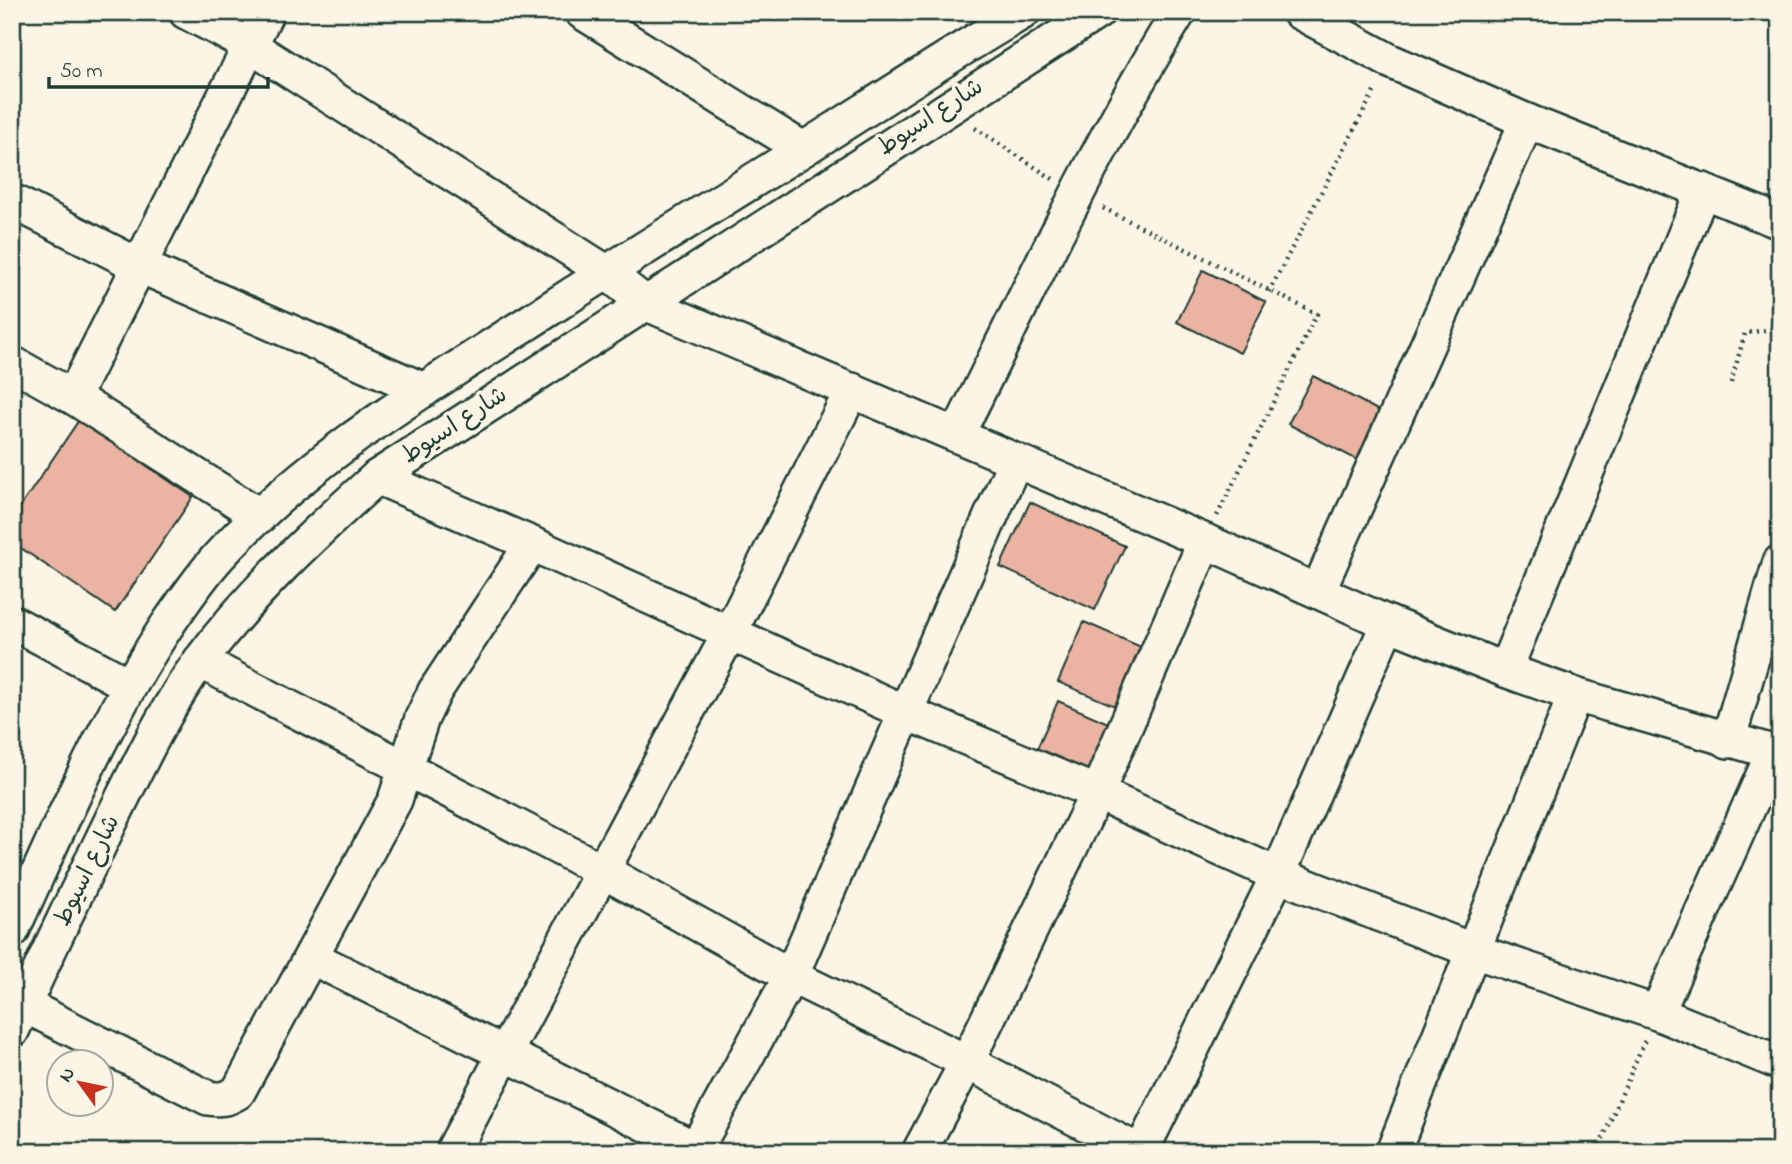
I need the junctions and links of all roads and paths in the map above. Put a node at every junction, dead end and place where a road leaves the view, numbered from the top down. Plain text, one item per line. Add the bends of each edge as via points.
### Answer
1 (186, 12) edge
2 (267, 12) edge
3 (582, 12) edge
4 (1023, 12) edge
5 (1098, 12) edge
6 (1179, 12) edge
7 (1299, 12) edge
8 (249, 46) junction
9 (1390, 61) junction
10 (945, 109) junction
11 (1527, 121) junction
12 (803, 149) junction
13 (1703, 190) junction
14 (1077, 195) junction
15 (12, 201) edge
16 (1780, 222) edge
17 (140, 266) junction
18 (606, 272) junction
19 (1269, 292) junction
20 (645, 303) junction
21 (1780, 328) edge
22 (12, 363) edge
23 (1731, 383) dead end
24 (424, 390) junction
25 (852, 390) junction
26 (73, 397) junction
27 (957, 435) junction
28 (1015, 461) junction
29 (377, 477) junction
30 (260, 516) junction
31 (1205, 541) junction
32 (532, 544) junction
33 (1780, 562) edge
34 (1318, 591) junction
35 (12, 622) edge
36 (1388, 623) junction
37 (729, 634) junction
38 (201, 661) junction
39 (1505, 670) junction
40 (129, 685) junction
41 (1575, 695) junction
42 (907, 713) junction
43 (1728, 741) junction
44 (1776, 753) edge
45 (406, 770) junction
46 (1097, 793) junction
47 (603, 871) junction
48 (1278, 875) junction
49 (12, 931) edge
50 (1474, 951) junction
51 (311, 957) junction
52 (791, 976) junction
53 (1657, 1013) junction
54 (18, 1018) edge
55 (504, 1051) junction
56 (967, 1062) junction
57 (1780, 1063) edge
58 (697, 1151) edge
59 (452, 1152) edge
60 (919, 1152) edge
61 (1141, 1152) edge
62 (1393, 1152) edge
63 (1597, 1152) edge

1 - 8 street
2 - 8 street
3 - 12 street
4 - 12 street, شارع اسيوط
5 - 10 street, شارع اسيوط
6 - 14 street
7 - 9 street
8 - 17 street
8 - 18 street
9 - 11 street
9 - 19 path
10 - 14 path
10 - 20 street, شارع اسيوط
11 - 13 street
11 - 34 street
12 - 18 street, شارع اسيوط
13 - 16 street
13 - 39 street
14 - 19 path
14 - 27 street
15 - 17 street
17 - 24 street
17 - 26 street
18 - 20 street
18 - 24 street, شارع اسيوط
19 - 31 path via 1317,314
20 - 25 street
20 - 29 street, شارع اسيوط
21 - 23 path via 1745,333
22 - 26 street
24 - 30 street, شارع اسيوط via 338,447
25 - 27 street
25 - 37 street
26 - 30 street
27 - 28 street
28 - 31 street
28 - 42 street
29 - 32 street
29 - 38 street, شارع اسيوط via 279,568
30 - 40 street, شارع اسيوط via 196,584
31 - 34 street
31 - 46 street
32 - 37 street
32 - 45 street via 435,691
33 - 43 street
34 - 36 street
35 - 40 street
36 - 39 street
36 - 48 street
37 - 42 street
37 - 47 street
38 - 45 street
38 - 54 street, شارع اسيوط via 161,722
39 - 41 street
40 - 49 street, شارع اسيوط via 94,750
41 - 43 street
41 - 50 street
42 - 46 street
42 - 52 street
43 - 44 street
44 - 53 street
45 - 47 street
45 - 51 street via 395,800
46 - 48 street
46 - 56 street
47 - 52 street
47 - 55 street
48 - 50 street
48 - 61 street
50 - 53 street
50 - 62 street
51 - 54 street via 238,1091 229,1098 208,1098
51 - 55 street
52 - 56 street
52 - 58 street
53 - 57 street
53 - 63 path
55 - 58 street
55 - 59 street
56 - 60 street
56 - 61 street

